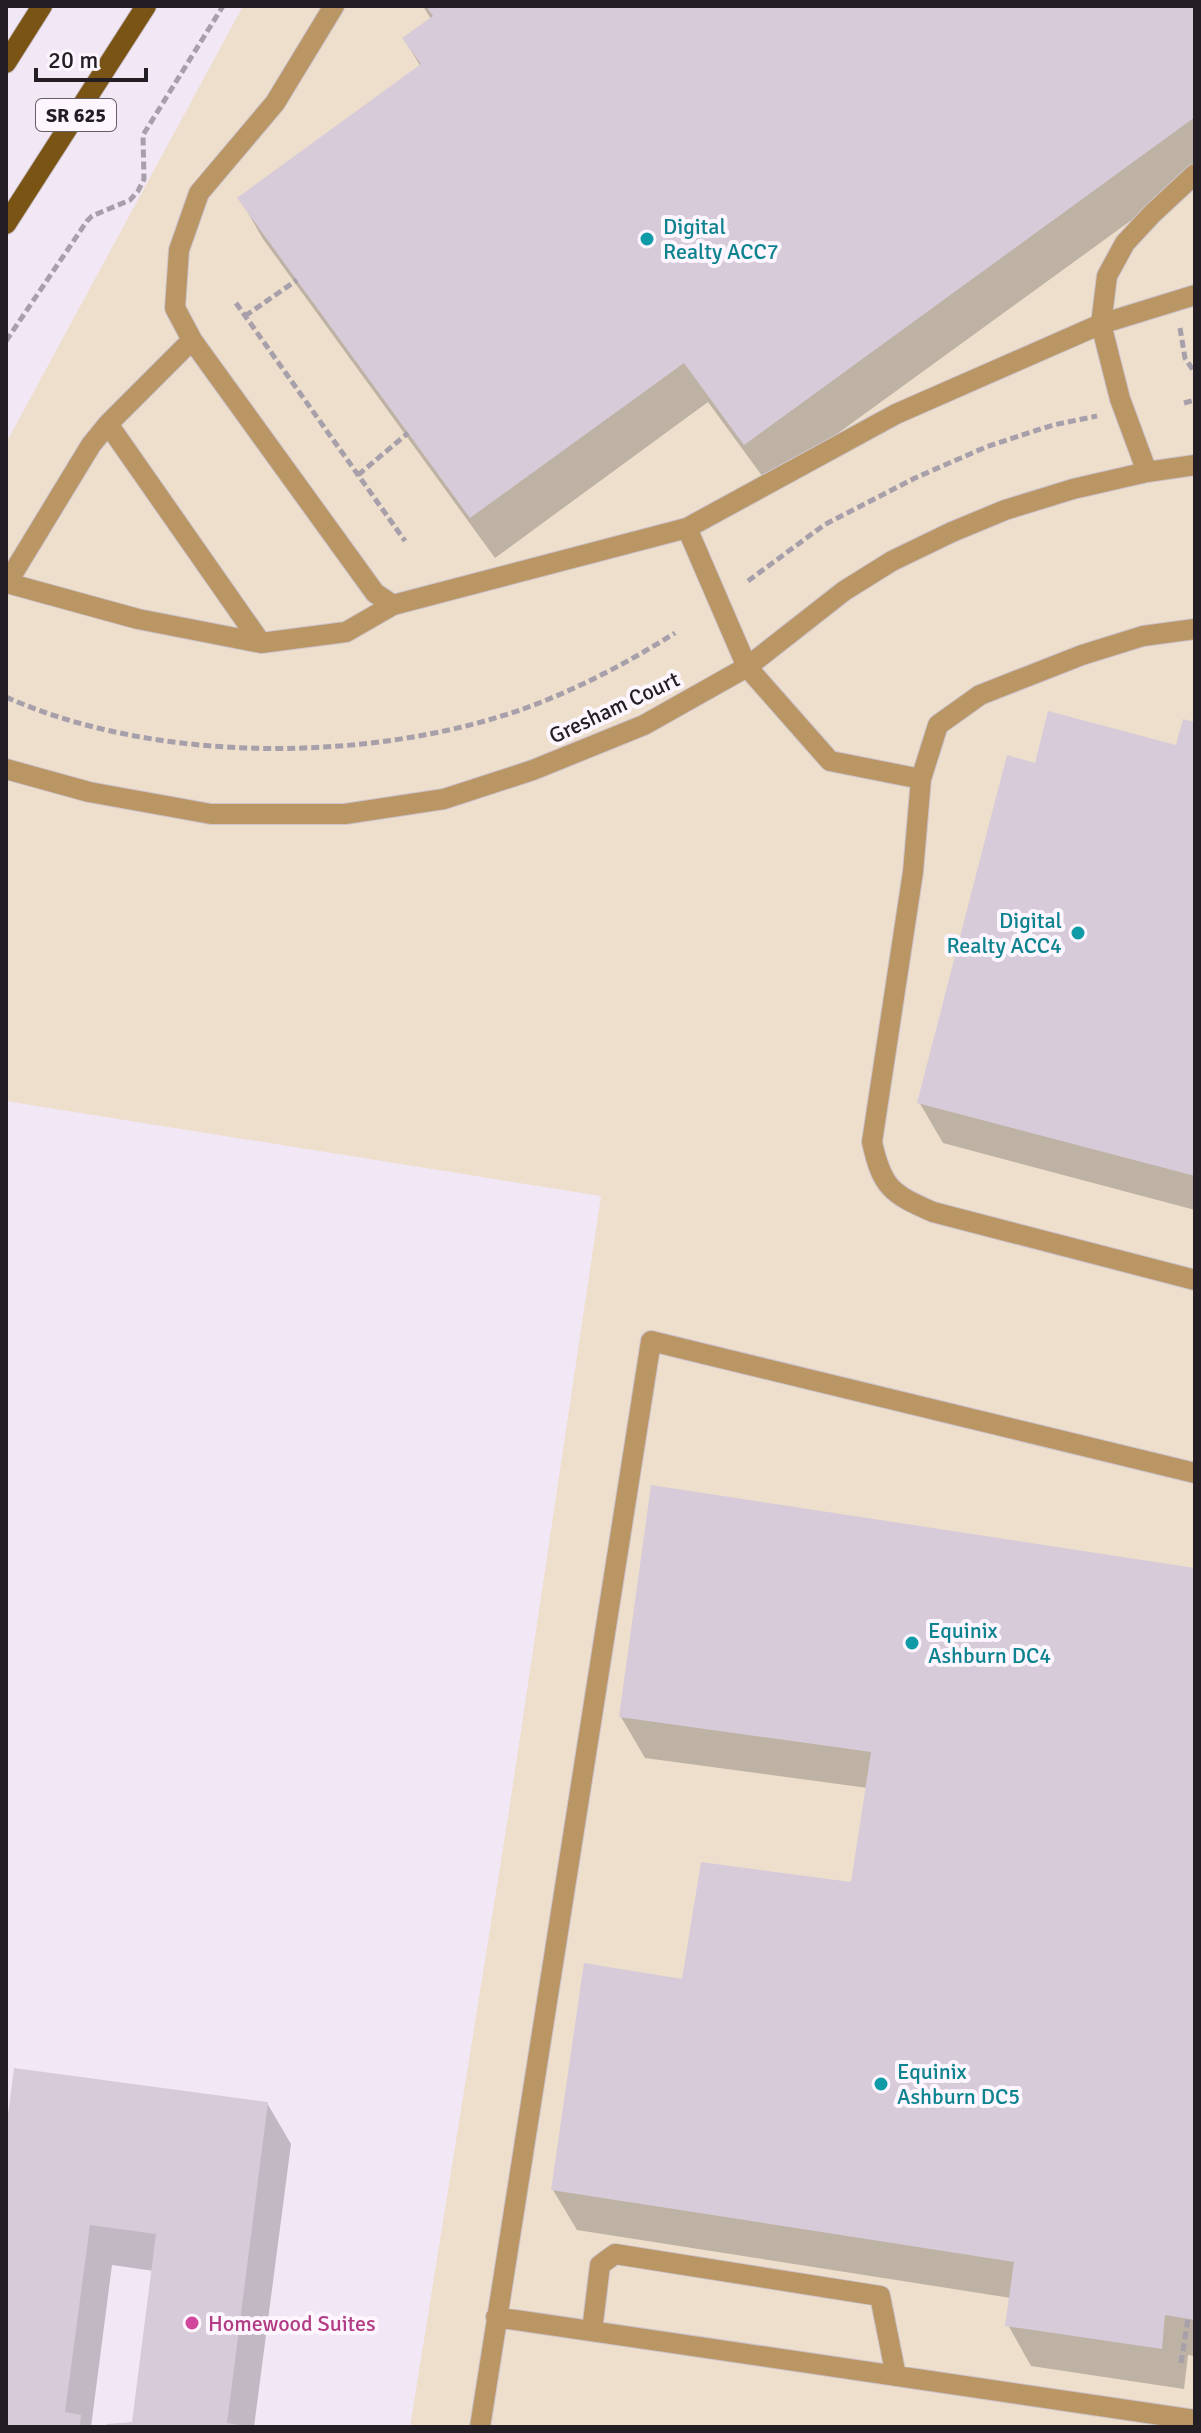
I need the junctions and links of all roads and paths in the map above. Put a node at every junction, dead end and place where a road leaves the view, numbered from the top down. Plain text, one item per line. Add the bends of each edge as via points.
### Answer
1 (42, 6) edge
2 (146, 6) edge
3 (223, 6) edge
4 (334, 6) edge
5 (6, 63) edge
6 (1195, 174) edge
7 (6, 224) edge
8 (297, 280) dead end
9 (1195, 295) edge
10 (236, 303) dead end
11 (245, 316) junction
12 (1179, 319) dead end
13 (1101, 324) junction
14 (192, 340) junction
15 (6, 341) edge
16 (1195, 373) edge
17 (1195, 400) edge
18 (1184, 403) dead end
19 (1097, 416) dead end
20 (108, 424) junction
21 (408, 433) dead end
22 (1195, 465) edge
23 (1147, 472) junction
24 (358, 475) junction
25 (687, 528) junction
26 (405, 541) dead end
27 (748, 581) dead end
28 (393, 605) junction
29 (1195, 629) edge
30 (675, 633) dead end
31 (261, 643) junction
32 (747, 667) junction
33 (6, 697) edge
34 (6, 769) edge
35 (921, 779) junction
36 (1195, 1280) edge
37 (1195, 1473) edge
38 (496, 2317) junction
39 (1188, 2319) dead end
40 (592, 2331) junction
41 (1181, 2363) dead end
42 (896, 2376) junction
43 (1195, 2420) edge
44 (480, 2427) edge

1 - 5 main road
2 - 7 main road, SR 625
3 - 15 path via 143,135 144,179 138,191 87,221
4 - 14 street via 275,103 199,193 179,250 175,308
6 - 13 street via 1125,243 1107,276
8 - 11 path
9 - 13 street
10 - 11 path
11 - 24 path
12 - 16 path via 1185,358
13 - 23 street via 1120,399
13 - 25 street via 896,414
14 - 20 street
14 - 28 street via 375,593
17 - 18 path
19 - 27 path via 986,447 915,478 824,525
20 - 31 street
20 - 31 street via 7,583 138,619
21 - 24 path
22 - 23 street, Gresham Court
23 - 32 street, Gresham Court via 1005,510 892,561 844,591
24 - 26 path
25 - 28 street
25 - 32 street
28 - 31 street via 346,632
29 - 35 street via 1143,636 980,695 938,725
30 - 33 path via 592,679 522,709 370,743 261,748 183,743 66,720
32 - 34 street, Gresham Court via 644,725 533,770 444,799 345,814 211,814 89,792
32 - 35 street via 830,761
35 - 36 street via 913,872 872,1142 877,1169 898,1197 933,1212
37 - 38 street via 651,1341
38 - 40 street
38 - 44 street
39 - 41 path
40 - 42 street
40 - 42 street via 600,2265 615,2254 880,2296
42 - 43 street

